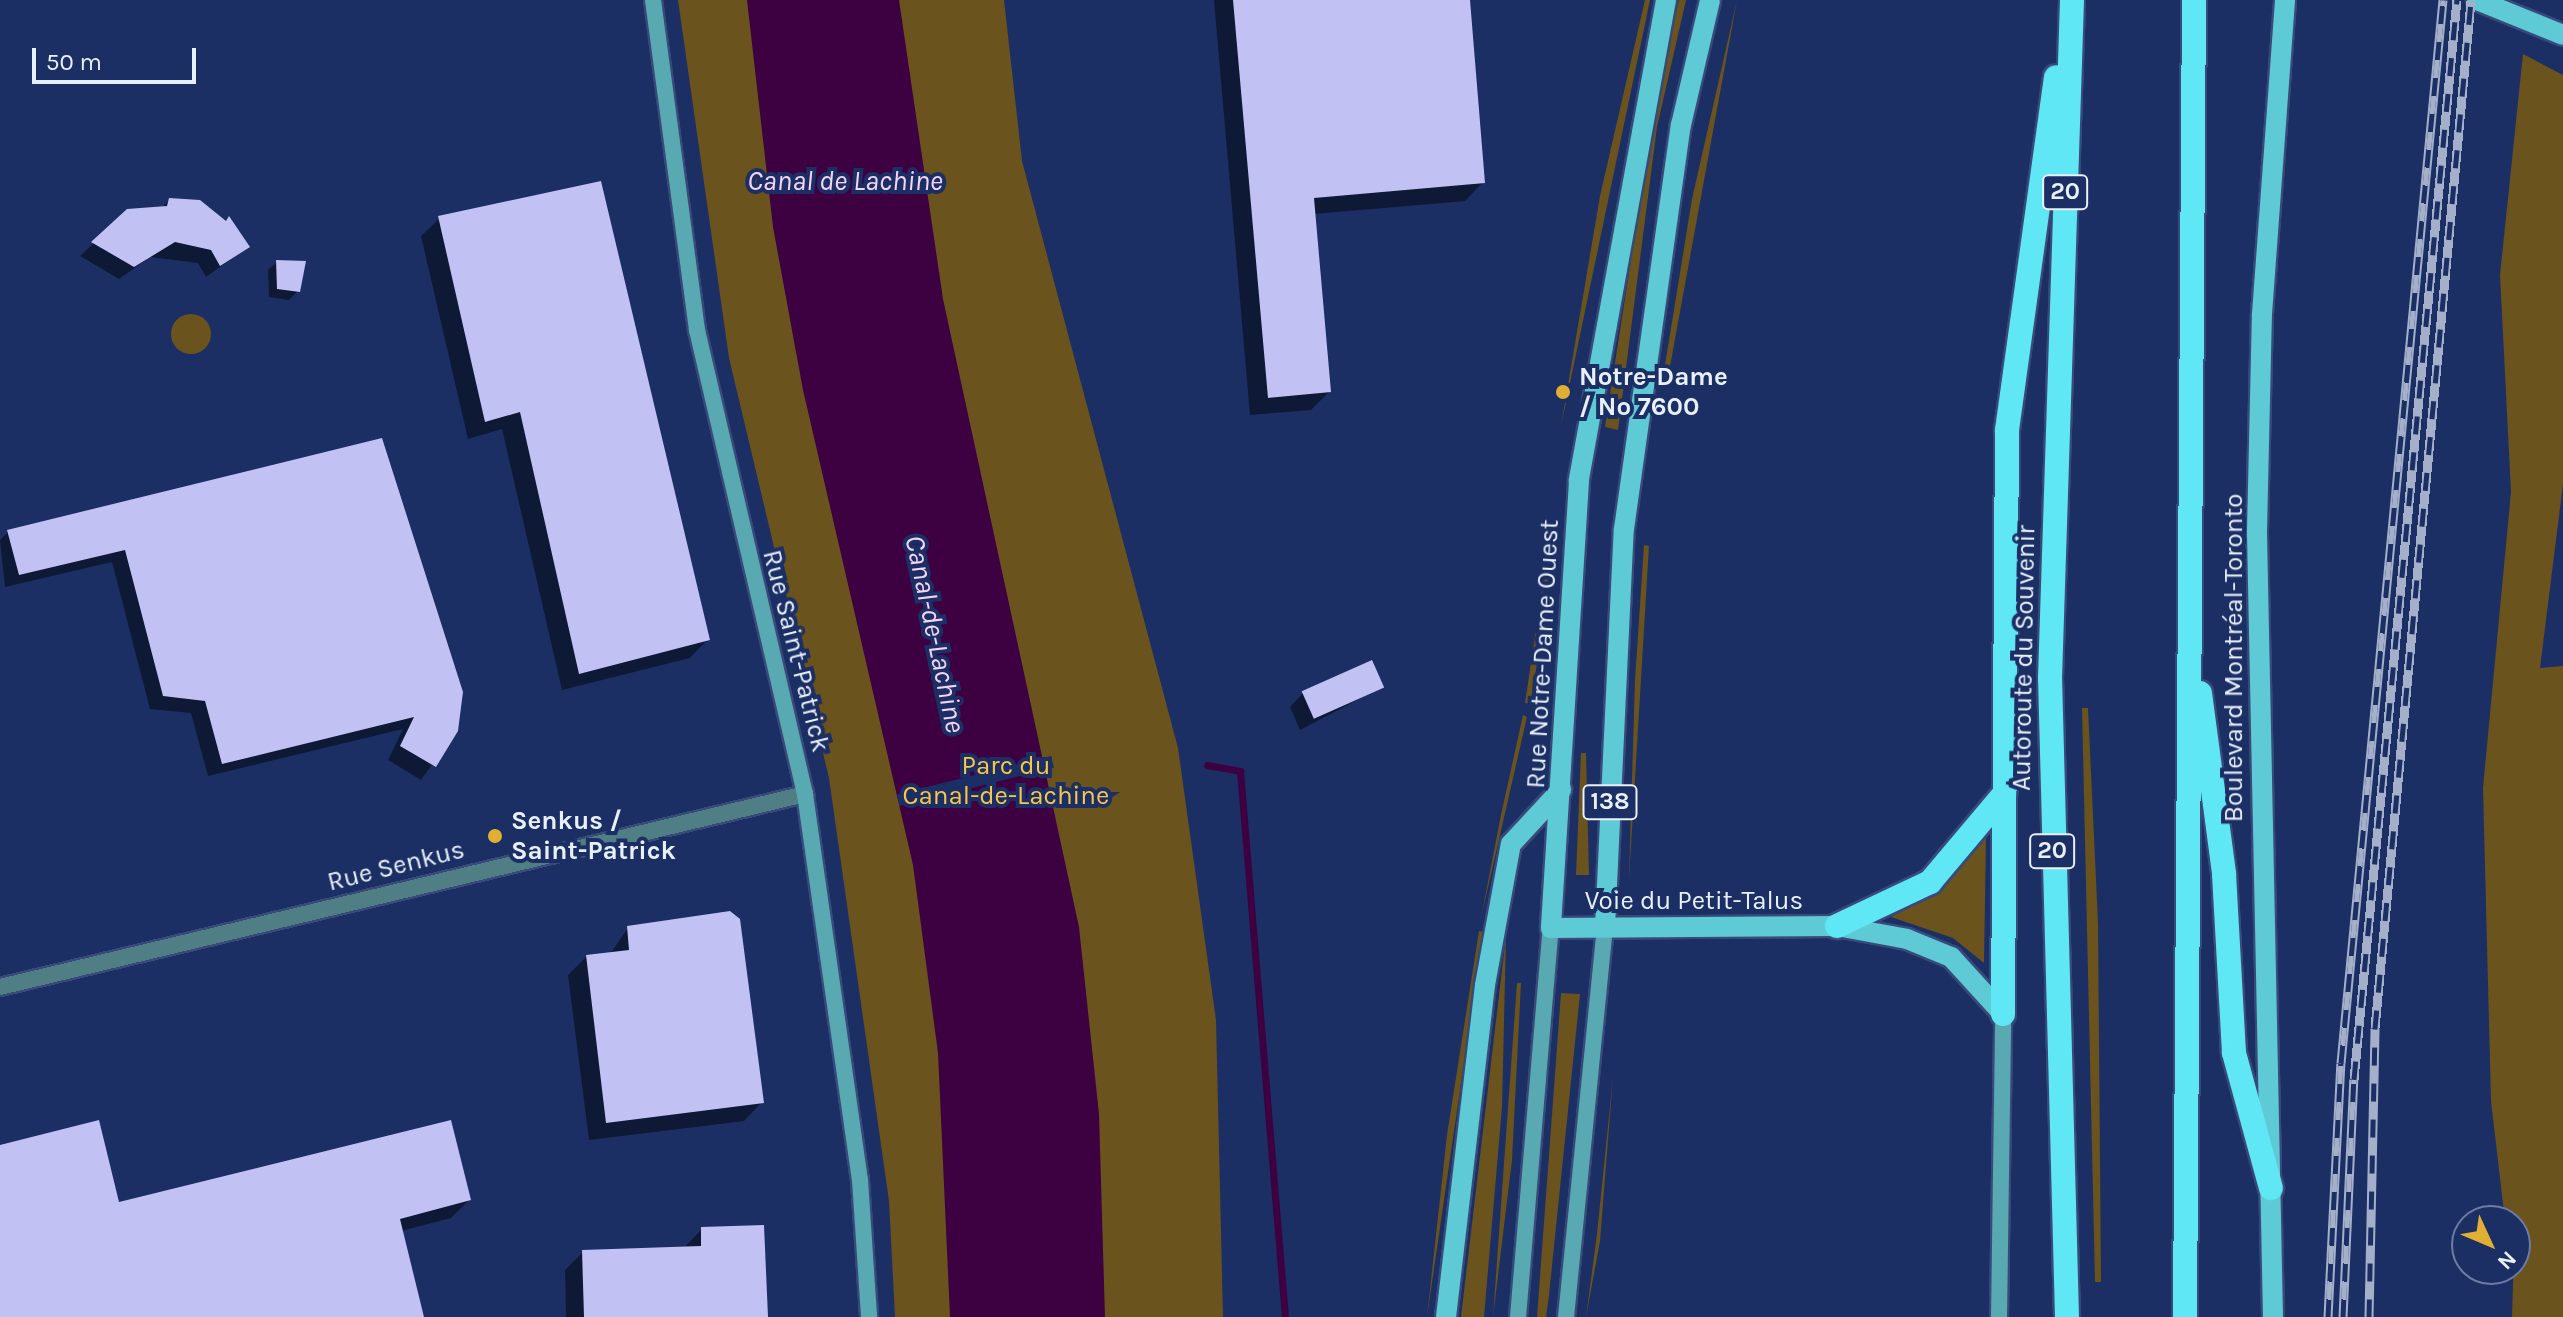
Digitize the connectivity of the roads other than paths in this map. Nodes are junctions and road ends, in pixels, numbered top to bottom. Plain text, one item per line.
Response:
1 (653, 0) edge
2 (1666, 0) edge
3 (1710, 0) edge
4 (2071, 0) edge
5 (2194, 0) edge
6 (2285, 0) edge
7 (2477, 0) edge
8 (2563, 35) edge
9 (2189, 610) junction
10 (1561, 790) junction
11 (805, 794) junction
12 (2004, 794) junction
13 (1837, 926) junction
14 (1605, 927) junction
15 (1551, 928) junction
16 (0, 987) edge
17 (2003, 1014) junction
18 (2271, 1188) junction
19 (869, 1317) edge
20 (1446, 1317) edge
21 (1518, 1317) edge
22 (1566, 1317) edge
23 (1999, 1317) edge
24 (2067, 1317) edge
25 (2185, 1317) edge
26 (2273, 1317) edge

1 - 11 main road, Rue Saint-Patrick
2 - 10 main road, Rue Notre-Dame Ouest
3 - 14 main road, 138
4 - 12 highway
4 - 24 highway, Autoroute du Souvenir / 20
5 - 9 highway
6 - 18 main road, Boulevard Montréal-Toronto
7 - 8 main road
9 - 18 highway
9 - 25 highway
10 - 15 main road, Rue Notre-Dame Ouest
10 - 20 main road
11 - 16 street, Rue Senkus
11 - 19 main road, Rue Saint-Patrick
12 - 13 highway
12 - 17 highway
13 - 14 main road, Voie du Petit-Talus
13 - 17 main road, Voie du Petit-Talus
14 - 15 main road, Voie du Petit-Talus
14 - 22 main road
15 - 21 main road, Rue Notre-Dame Ouest
17 - 23 main road
18 - 26 main road, Boulevard Montréal-Toronto

